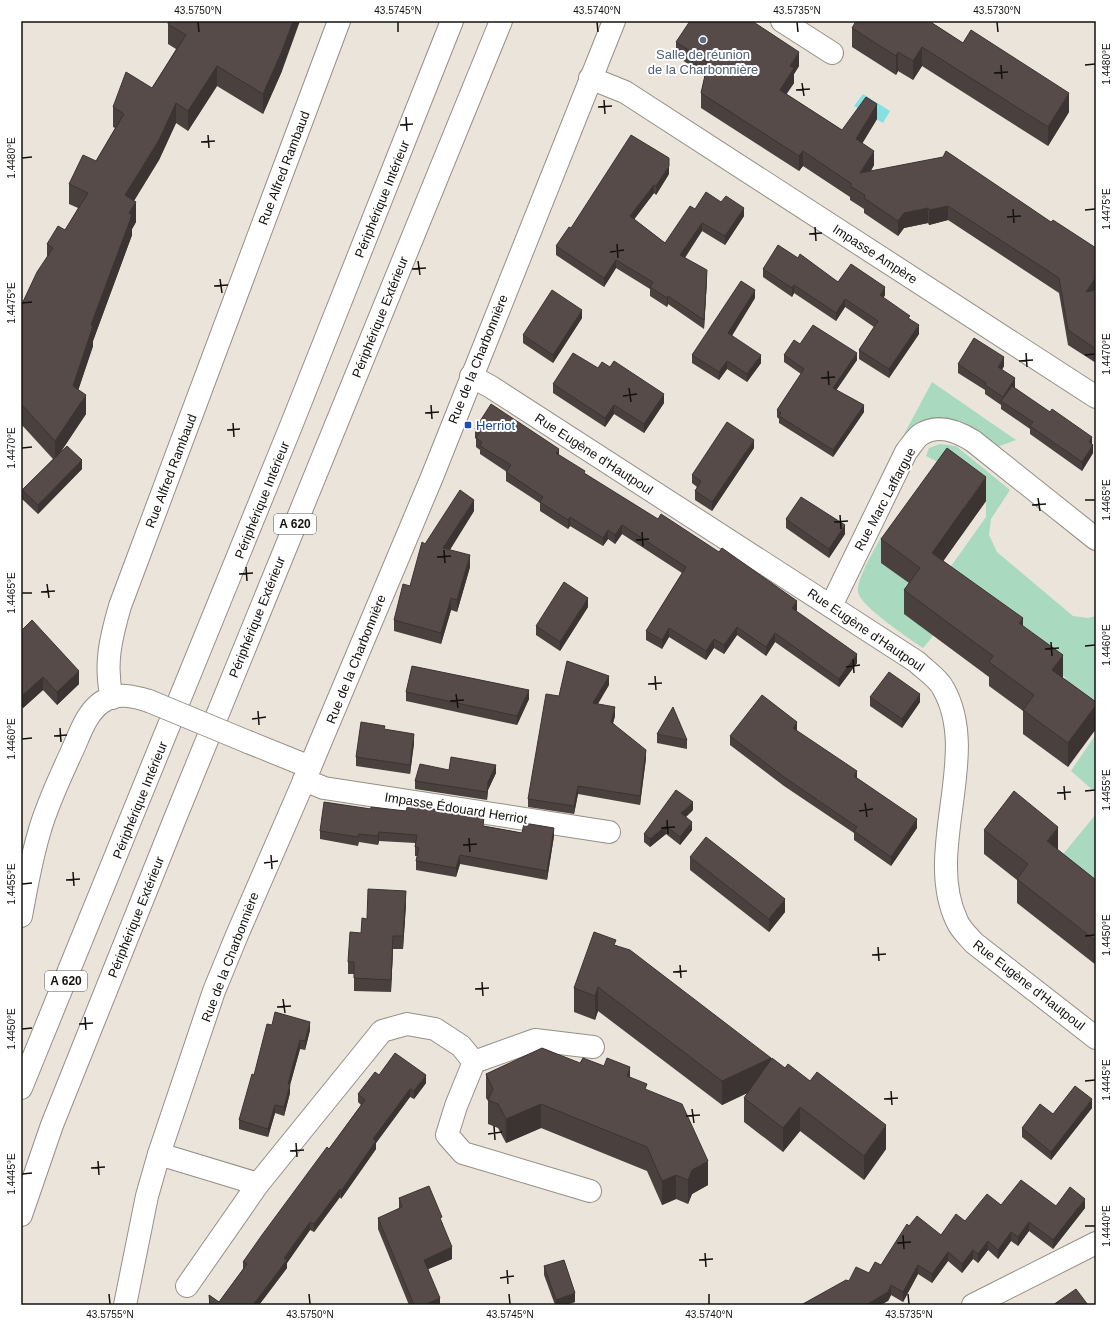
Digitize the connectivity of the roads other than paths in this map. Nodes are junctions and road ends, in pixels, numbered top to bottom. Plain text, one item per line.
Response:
1 (339, 21) edge
2 (452, 21) edge
3 (501, 21) edge
4 (614, 21) edge
5 (782, 21) edge
6 (832, 53) dead end
7 (590, 78) junction
8 (471, 376) junction
9 (1096, 397) edge
10 (1096, 539) edge
11 (830, 606) junction
12 (112, 698) junction
13 (307, 773) junction
14 (609, 832) dead end
15 (21, 916) edge
16 (1096, 1038) edge
17 (593, 1046) dead end
18 (474, 1062) junction
19 (21, 1088) edge
20 (159, 1154) junction
21 (258, 1184) junction
22 (590, 1190) dead end
23 (21, 1215) edge
24 (1096, 1243) edge
25 (187, 1286) dead end
26 (125, 1305) edge
27 (973, 1305) edge

1 - 12 main road, Rue Alfred Rambaud
2 - 19 main road, Périphérique Intérieur / A 620
3 - 23 main road, Périphérique Extérieur / A 620
4 - 7 main road, Rue de la Charbonnière
5 - 6 main road
7 - 8 main road, Rue de la Charbonnière
7 - 9 main road, Impasse Ampère
8 - 11 main road, Rue Eugène d'Hautpoul
8 - 13 main road, Rue de la Charbonnière
10 - 11 main road, Rue Marc Laffargue
11 - 16 main road, Rue Eugène d'Hautpoul
12 - 13 main road, Impasse Édouard Herriot, bridge
12 - 15 main road
13 - 14 main road, Impasse Édouard Herriot
13 - 20 main road, Rue de la Charbonnière
17 - 18 main road
18 - 21 main road
18 - 22 main road
20 - 21 main road
20 - 26 main road, Rue de la Charbonnière
21 - 25 main road
24 - 27 main road

